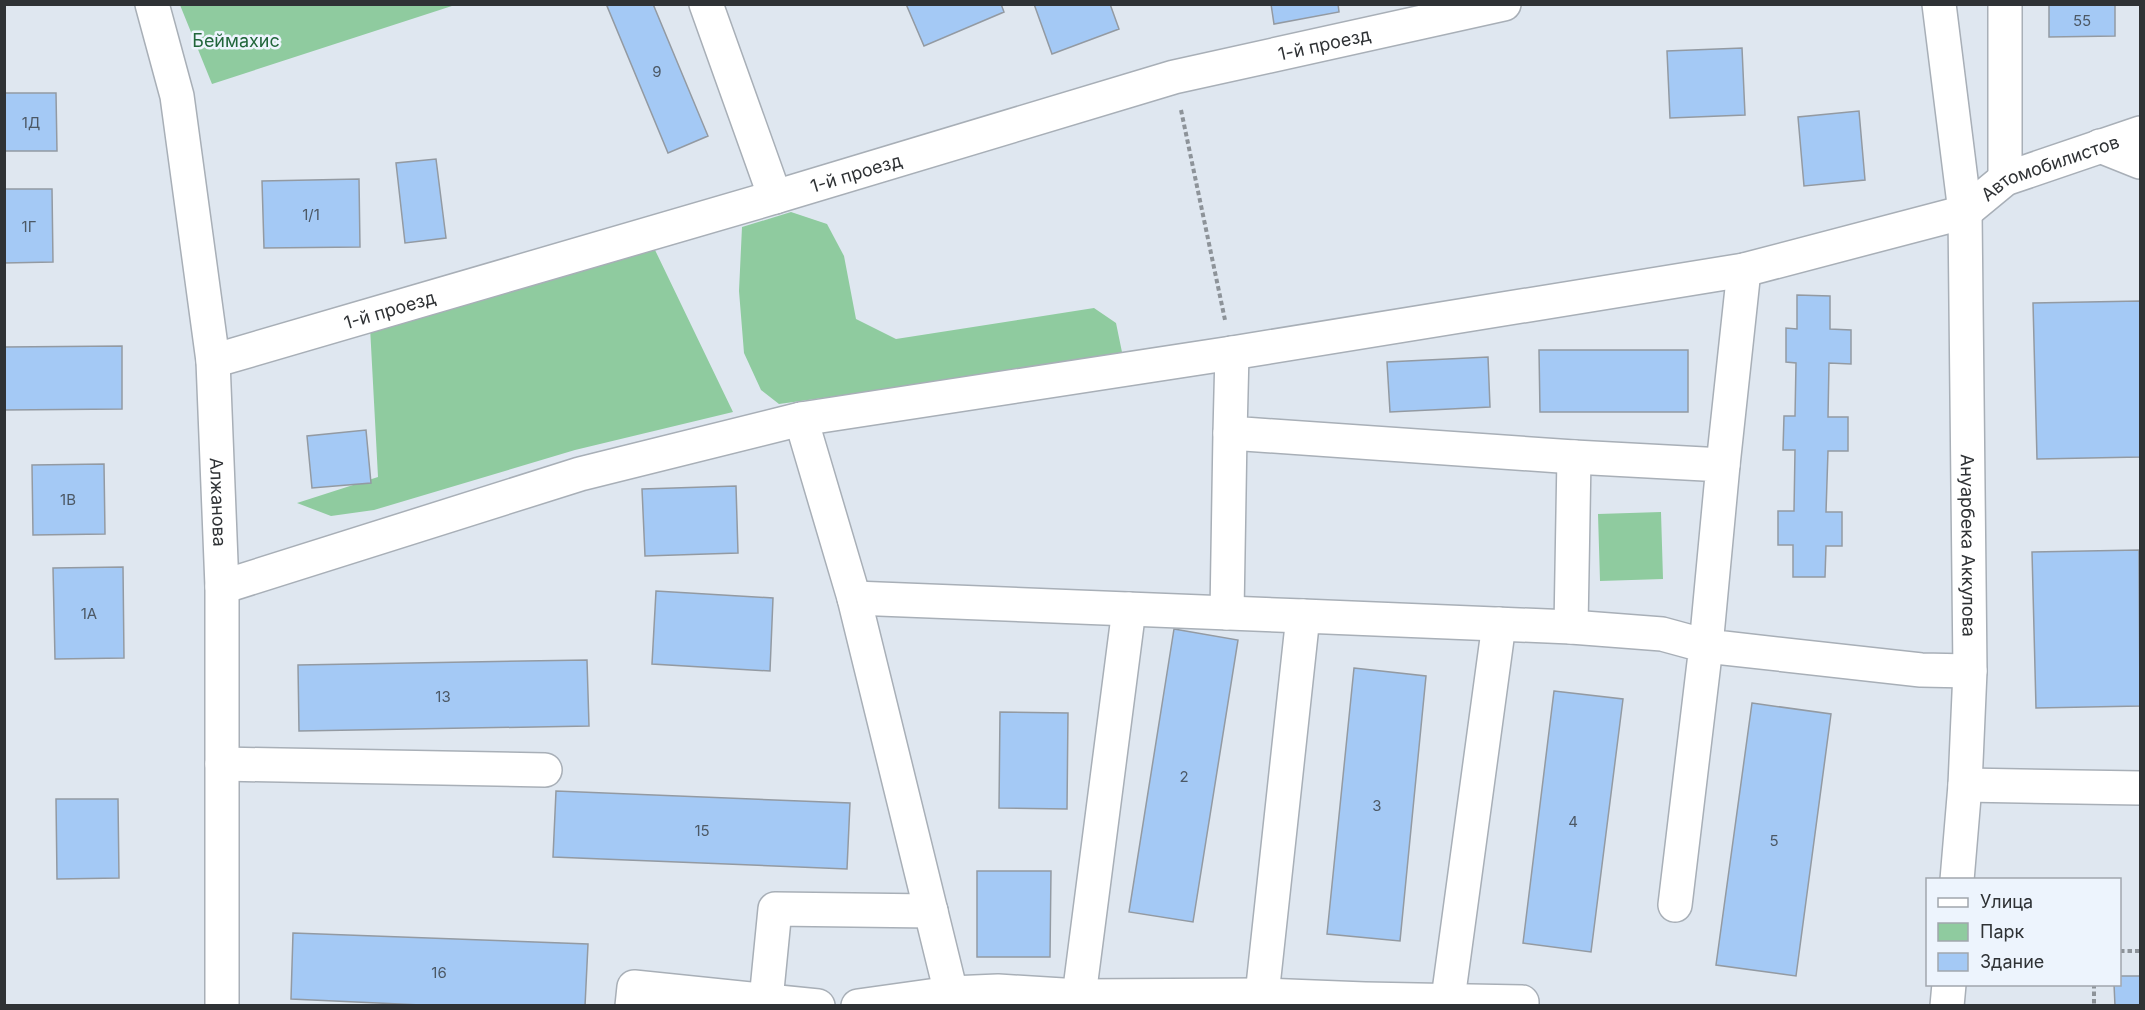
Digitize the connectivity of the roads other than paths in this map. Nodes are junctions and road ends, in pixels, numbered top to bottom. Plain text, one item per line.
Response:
1 (152, 4) edge
2 (706, 4) edge
3 (1504, 4) edge
4 (1940, 4) edge
5 (2005, 4) edge
6 (2140, 134) edge
7 (2100, 146) junction
8 (2140, 162) edge
9 (2004, 179) junction
10 (775, 197) junction
11 (1965, 212) junction
12 (1744, 270) junction
13 (1233, 353) junction
14 (213, 361) junction
15 (801, 420) junction
16 (1230, 433) junction
17 (1574, 457) junction
18 (1724, 465) junction
19 (222, 587) junction
20 (854, 598) junction
21 (1129, 609) junction
22 (1227, 613) junction
23 (1303, 616) junction
24 (1498, 624) junction
25 (1571, 627) junction
26 (1707, 646) junction
27 (1970, 671) junction
28 (222, 764) junction
29 (545, 770) dead end
30 (1965, 785) junction
31 (2140, 788) edge
32 (1956, 878) edge
33 (1675, 905) dead end
34 (931, 910) junction
35 (1949, 986) edge
36 (951, 993) junction
37 (1262, 995) junction
38 (1079, 996) junction
39 (997, 998) edge
40 (1448, 999) junction
41 (766, 1000) junction
42 (1365, 1002) edge
43 (1522, 1004) edge
44 (222, 1005) edge
45 (632, 1005) edge
46 (818, 1005) edge
47 (858, 1005) edge
48 (1947, 1005) edge

1 - 14 street, Алжанова
2 - 10 street
3 - 10 street, 1-й проезд
4 - 11 street, Ануарбека Аккулова
5 - 9 street
6 - 7 street, Автомобилистов
7 - 8 street
7 - 9 street, Автомобилистов
9 - 11 street, Автомобилистов
10 - 14 street, 1-й проезд
11 - 12 street
11 - 27 street, Ануарбека Аккулова
12 - 13 street
12 - 18 street
13 - 15 street
13 - 16 street
14 - 19 street, Алжанова
15 - 19 street
15 - 20 street
16 - 17 street
16 - 22 street
17 - 18 street
17 - 25 street
18 - 26 street
19 - 28 street, Алжанова
20 - 21 street
20 - 34 street
21 - 22 street
21 - 38 street
22 - 23 street
23 - 24 street
23 - 37 street
24 - 25 street
24 - 40 street
25 - 26 street
26 - 27 street
26 - 33 street
27 - 30 street, Ануарбека Аккулова
28 - 29 street
28 - 44 street, Алжанова
30 - 31 street
30 - 32 street, Ануарбека Аккулова
34 - 36 street
34 - 41 street
35 - 48 street
36 - 39 street
36 - 47 street
37 - 38 street
37 - 42 street
38 - 39 street
40 - 42 street
40 - 43 street
41 - 45 street
41 - 46 street

